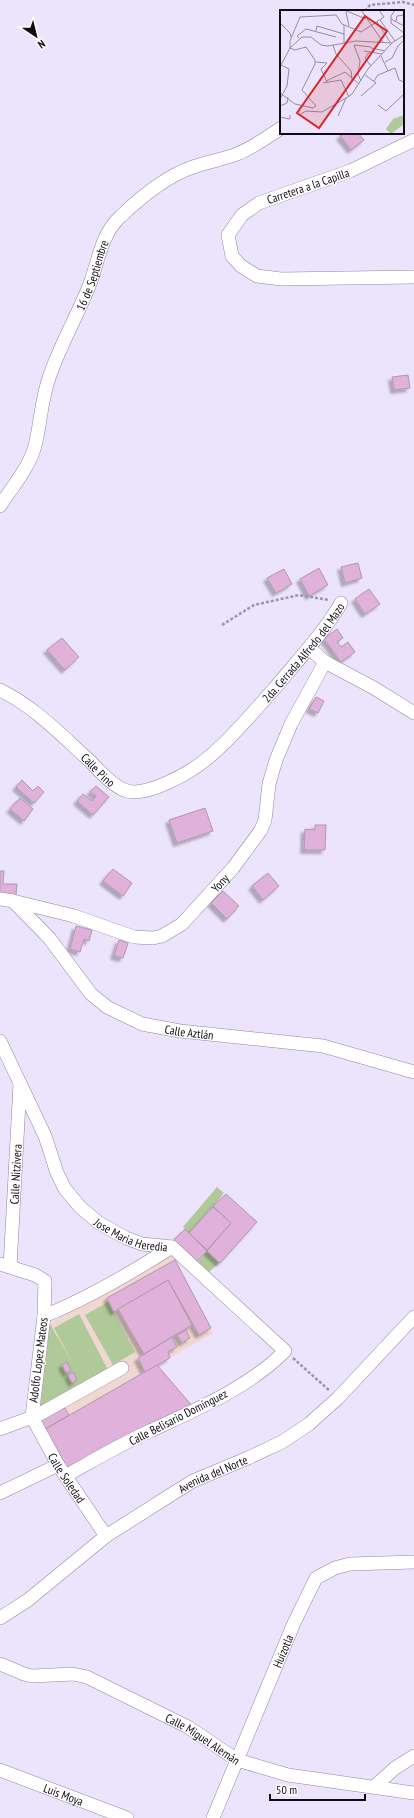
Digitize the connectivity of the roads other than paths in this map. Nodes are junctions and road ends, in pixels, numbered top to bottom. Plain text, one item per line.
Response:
1 (280, 129) edge
2 (414, 140) edge
3 (414, 277) edge
4 (0, 506) edge
5 (341, 603) road end
6 (309, 648) junction
7 (325, 662) junction
8 (0, 690) edge
9 (414, 713) edge
10 (209, 758) joint
11 (6, 900) edge
12 (0, 1041) edge
13 (414, 1072) edge
14 (20, 1082) junction
15 (172, 1247) junction
16 (5, 1266) edge
17 (44, 1316) junction
18 (414, 1317) edge
19 (285, 1351) joint
20 (122, 1368) dead end
21 (32, 1417) junction
22 (0, 1429) edge
23 (58, 1465) junction
24 (67, 1475) junction
25 (0, 1493) edge
26 (106, 1536) junction
27 (414, 1562) edge
28 (0, 1618) edge
29 (0, 1664) edge
30 (414, 1756) edge
31 (237, 1760) junction
32 (0, 1770) edge
33 (374, 1787) junction
34 (414, 1793) edge
35 (127, 1818) edge
36 (213, 1818) edge

1 - 4 street, 16 de Septiembre
2 - 3 street, Carretera a la Capilla
5 - 6 street, 2da. Cerrada Alfredo del Mazo
6 - 7 street
6 - 10 street, 2da. Cerrada Alfredo del Mazo
7 - 9 street
7 - 11 street, Yony
8 - 10 street, Calle Pino
11 - 13 street, Calle Aztlán
12 - 14 street, Jose Maria Heredia
14 - 15 street, Jose Maria Heredia
14 - 16 street, Calle Nitzivera
15 - 17 street
15 - 19 street, Jose Maria Heredia
16 - 17 street, Adolfo Lopez Mateos
17 - 21 street, Adolfo Lopez Mateos
18 - 26 street, Avenida del Norte
19 - 24 street, Calle Belisario Domínguez
20 - 21 street
21 - 22 street, Adolfo Lopez Mateos
21 - 23 street, Calle Soledad
23 - 24 street, Calle Soledad
23 - 25 street
24 - 26 street, Calle Soledad
26 - 28 street, Avenida del Norte
27 - 31 street, Huizotla
29 - 31 street, Calle Miguel Alemán
30 - 33 street
31 - 33 street, Calle Miguel Alemán
31 - 36 street, Huizotla
32 - 35 street, Luis Moya
33 - 34 street, Calle Miguel Alemán

